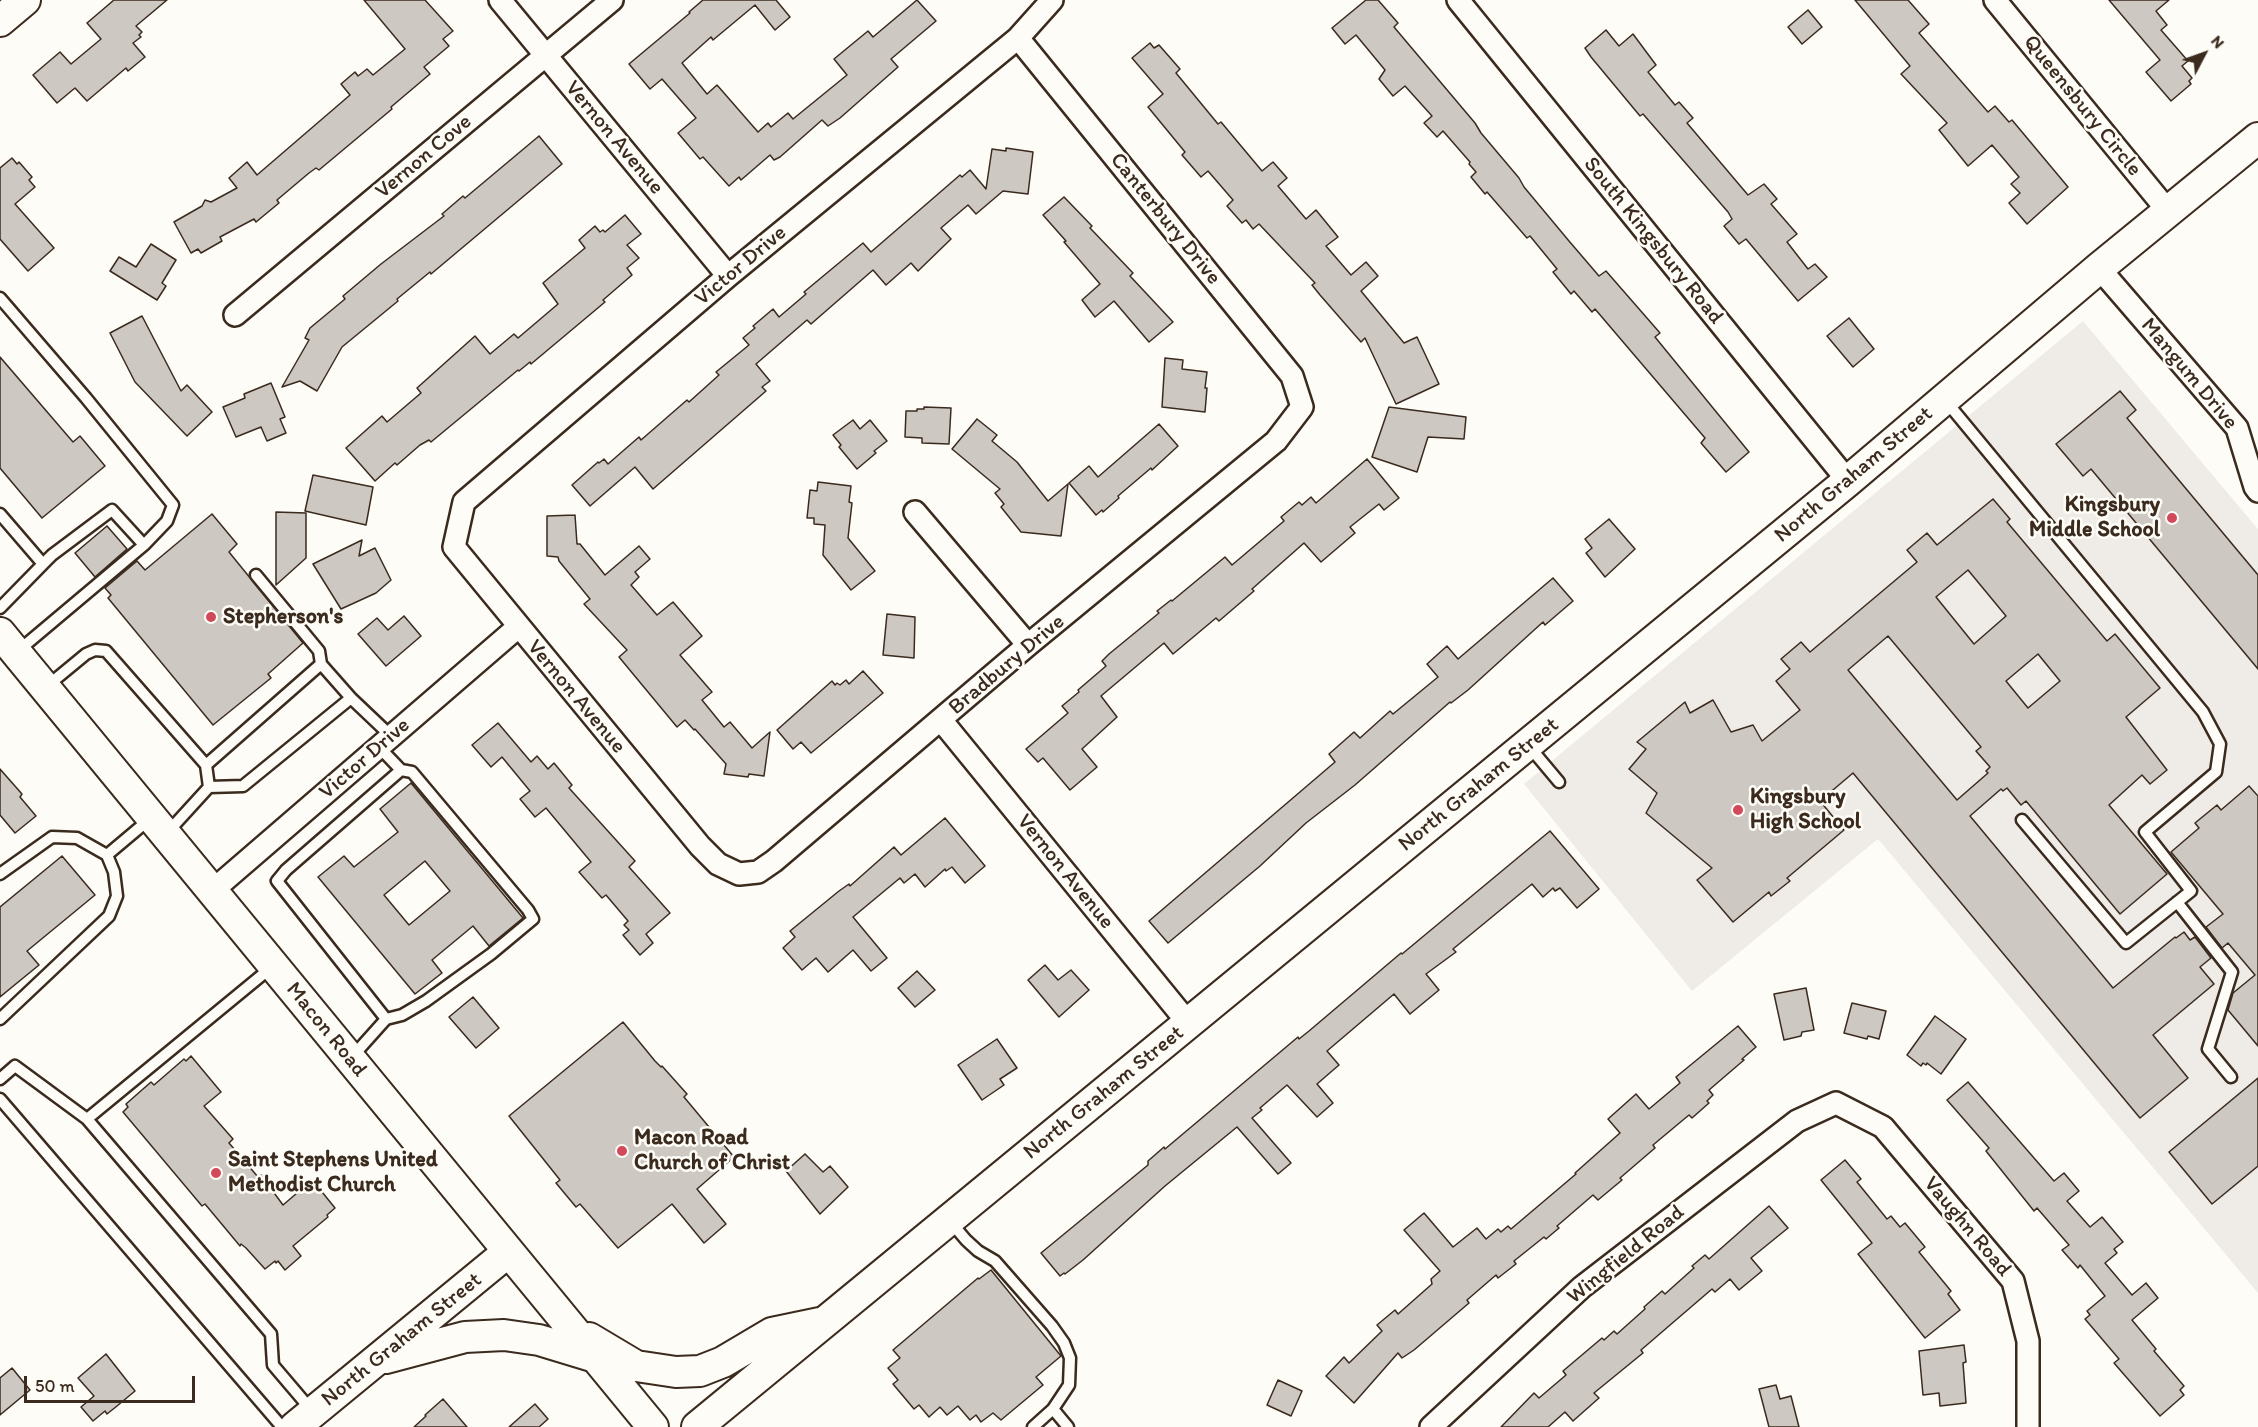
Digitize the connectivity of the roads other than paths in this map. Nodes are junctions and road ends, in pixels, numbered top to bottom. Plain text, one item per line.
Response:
1 (25, 0) edge
2 (500, 0) edge
3 (612, 0) edge
4 (1052, 0) edge
5 (1458, 0) edge
6 (1995, 0) edge
7 (0, 21) edge
8 (1017, 38) junction
9 (546, 55) junction
10 (2258, 138) edge
11 (2168, 211) junction
12 (2099, 268) junction
13 (728, 276) junction
14 (0, 298) edge
15 (235, 315) dead end
16 (1945, 399) junction
17 (1302, 407) joint
18 (1848, 481) junction
19 (2258, 491) edge
20 (915, 512) dead end
21 (2, 521) edge
22 (144, 545) junction
23 (454, 547) joint
24 (43, 564) junction
25 (256, 575) dead end
26 (0, 608) edge
27 (518, 627) junction
28 (8, 643) edge
29 (1028, 645) junction
30 (321, 664) junction
31 (45, 688) junction
32 (351, 699) junction
33 (941, 720) junction
34 (385, 742) junction
35 (1528, 745) junction
36 (206, 765) junction
37 (401, 770) junction
38 (1559, 782) dead end
39 (209, 787) junction
40 (2022, 820) dead end
41 (158, 826) junction
42 (700, 846) joint
43 (107, 855) junction
44 (0, 874) edge
45 (212, 891) junction
46 (2177, 902) junction
47 (273, 966) junction
48 (0, 1019) edge
49 (386, 1019) junction
50 (1189, 1024) junction
51 (350, 1059) junction
52 (2231, 1077) dead end
53 (0, 1079) edge
54 (0, 1099) edge
55 (1836, 1102) joint
56 (87, 1119) junction
57 (949, 1220) junction
58 (508, 1252) junction
59 (825, 1322) junction
60 (569, 1326) junction
61 (595, 1357) junction
62 (377, 1360) junction
63 (1053, 1409) junction
64 (304, 1419) edge
65 (282, 1427) edge
66 (653, 1427) edge
67 (697, 1427) edge
68 (1033, 1427) edge
69 (1068, 1427) edge
70 (1431, 1427) edge
71 (2028, 1427) edge

1 - 7 main road
2 - 9 street, Vernon Avenue
3 - 9 street, Vernon Cove
4 - 8 street, Victor Drive
5 - 18 street, South Kingsbury Road
6 - 11 street, Queensbury Circle
8 - 13 street, Victor Drive
8 - 17 street, Canterbury Drive
9 - 13 street, Vernon Avenue
9 - 15 street, Vernon Cove
10 - 11 main road, North Graham Street
11 - 12 main road, North Graham Street
12 - 16 main road, North Graham Street
12 - 19 street, Mangum Drive
13 - 23 street, Victor Drive
14 - 22 lane
16 - 18 main road, North Graham Street
16 - 46 lane
17 - 29 street, Bradbury Drive
18 - 35 main road, North Graham Street
20 - 29 street
21 - 24 lane
22 - 24 lane
22 - 28 lane
23 - 27 street, Vernon Avenue
24 - 26 lane
25 - 30 lane
27 - 34 street, Victor Drive
27 - 42 street, Vernon Avenue
28 - 31 main road, Macon Road
29 - 33 street, Bradbury Drive
30 - 32 lane
30 - 36 lane
31 - 36 lane
31 - 41 main road, Macon Road
32 - 34 lane
32 - 39 lane
33 - 42 street, Bradbury Drive
33 - 50 street, Vernon Avenue
34 - 37 lane
34 - 45 street, Victor Drive
35 - 38 lane
35 - 50 main road, North Graham Street
36 - 39 lane
37 - 49 lane
37 - 49 lane
39 - 41 lane
40 - 46 lane
41 - 43 lane
41 - 45 main road, Macon Road
43 - 44 lane
43 - 48 lane
45 - 47 main road, Macon Road
46 - 52 lane
47 - 51 main road, Macon Road
47 - 56 lane
49 - 51 lane
50 - 57 main road, North Graham Street
51 - 58 main road, Macon Road
53 - 56 lane
54 - 65 lane
55 - 70 street, Wingfield Road
55 - 71 street, Vaughn Road
56 - 64 lane
57 - 59 main road, North Graham Street
57 - 63 lane
58 - 60 main road, Macon Road
58 - 62 main road, North Graham Street
59 - 60 main road
59 - 67 main road, North Graham Street
60 - 61 main road, Macon Road
61 - 62 main road
61 - 66 main road, Macon Road
62 - 64 main road, North Graham Street
63 - 68 lane
63 - 69 lane

